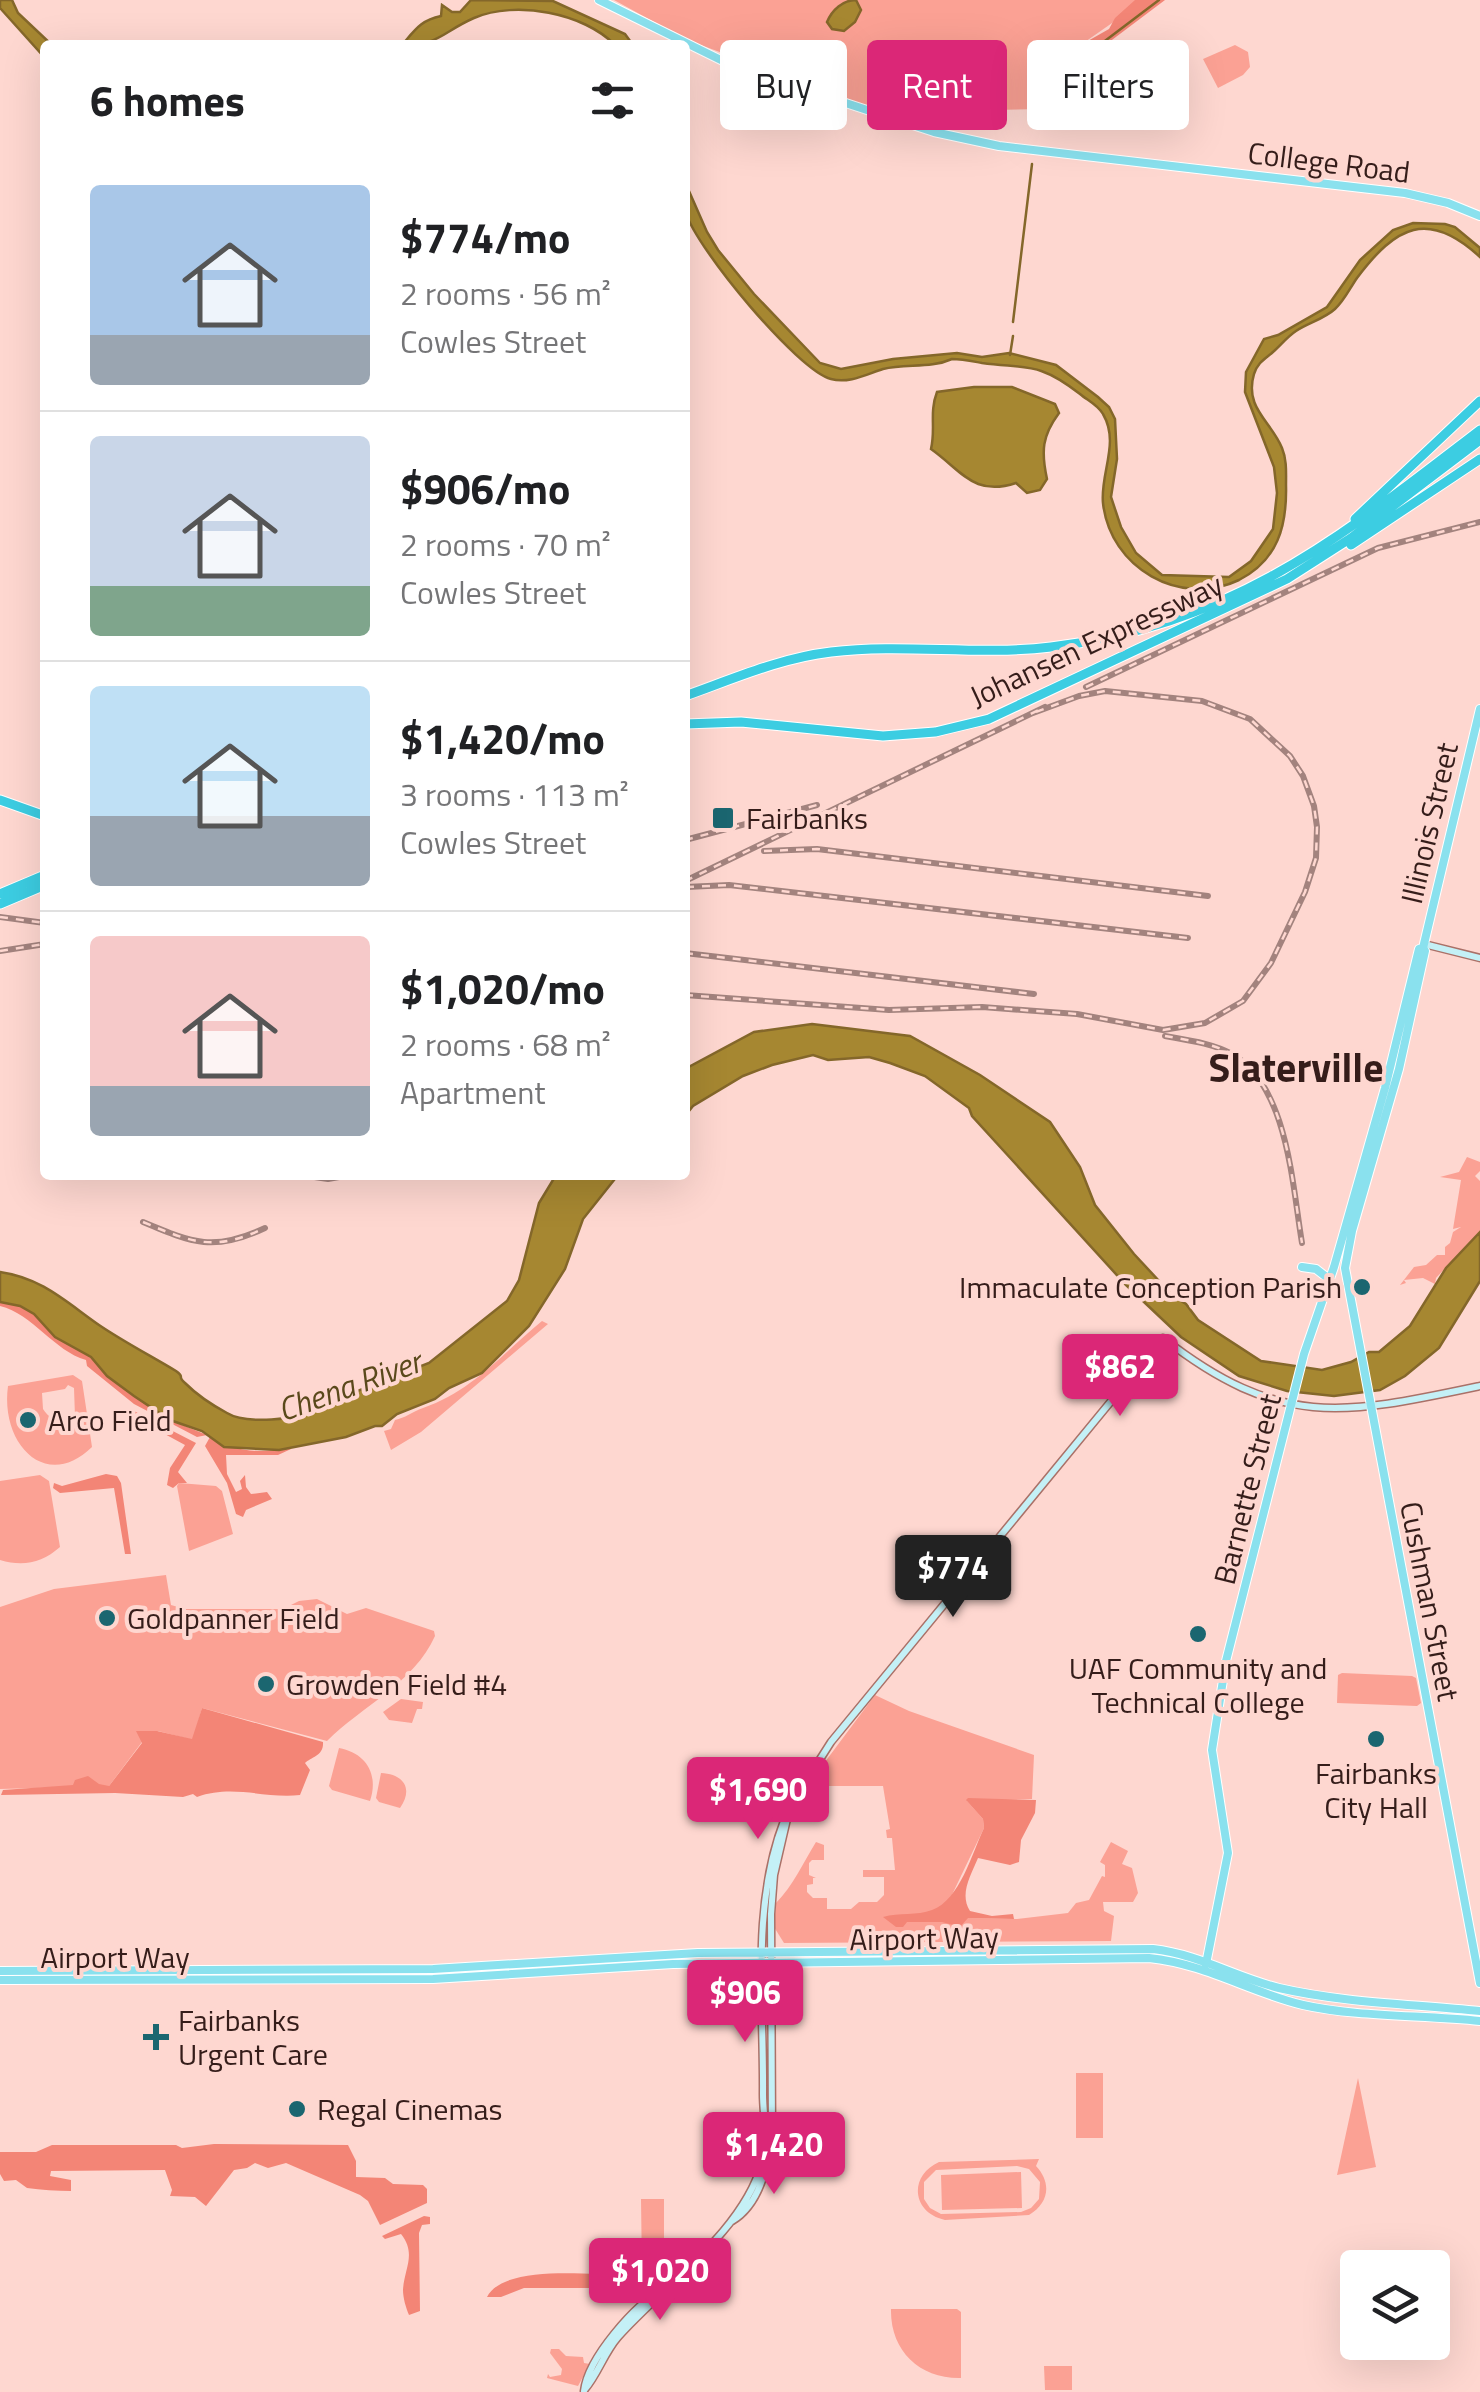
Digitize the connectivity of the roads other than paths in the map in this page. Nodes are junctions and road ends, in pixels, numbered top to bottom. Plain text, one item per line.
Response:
1 (599, 0) edge
2 (679, 40) edge
3 (690, 46) edge
4 (1480, 216) edge
5 (1479, 401) edge
6 (1480, 430) edge
7 (1473, 442) edge
8 (1478, 460) edge
9 (1322, 549) junction
10 (1287, 579) junction
11 (690, 694) edge
12 (1480, 709) edge
13 (690, 724) edge
14 (0, 800) edge
15 (40, 814) edge
16 (40, 878) edge
17 (40, 887) edge
18 (2, 900) edge
19 (1423, 946) junction
20 (1480, 958) edge
21 (1340, 1260) junction
22 (1302, 1268) dead end
23 (1329, 1280) junction
24 (1480, 1386) edge
25 (1292, 1400) junction
26 (1371, 1403) junction
27 (767, 1957) junction
28 (1206, 1964) junction
29 (0, 1971) edge
30 (0, 1980) edge
31 (1480, 1983) edge
32 (1480, 2011) edge
33 (1480, 2021) edge
34 (730, 2222) junction
35 (584, 2390) edge

1 - 2 main road, College Road
3 - 4 main road, College Road
5 - 9 highway
6 - 7 highway, Johansen Expressway
7 - 9 highway, Johansen Expressway
7 - 10 highway, Johansen Expressway
8 - 10 highway
9 - 11 highway, Johansen Expressway
10 - 13 highway, Johansen Expressway
12 - 19 main road, Illinois Street
14 - 15 highway
16 - 18 highway
17 - 18 highway
19 - 20 main road
19 - 21 main road, Illinois Street
21 - 23 main road, Barnette Street
21 - 26 main road, Cushman Street
22 - 23 main road
23 - 25 main road, Barnette Street
24 - 26 main road
25 - 26 main road
25 - 27 main road
25 - 28 main road, Barnette Street
26 - 31 main road, Cushman Street
27 - 28 main road, Airport Way
27 - 29 main road, Airport Way
27 - 30 main road, Airport Way
27 - 34 main road
27 - 34 main road
28 - 32 main road, Airport Way
28 - 33 main road, Airport Way
34 - 35 main road

